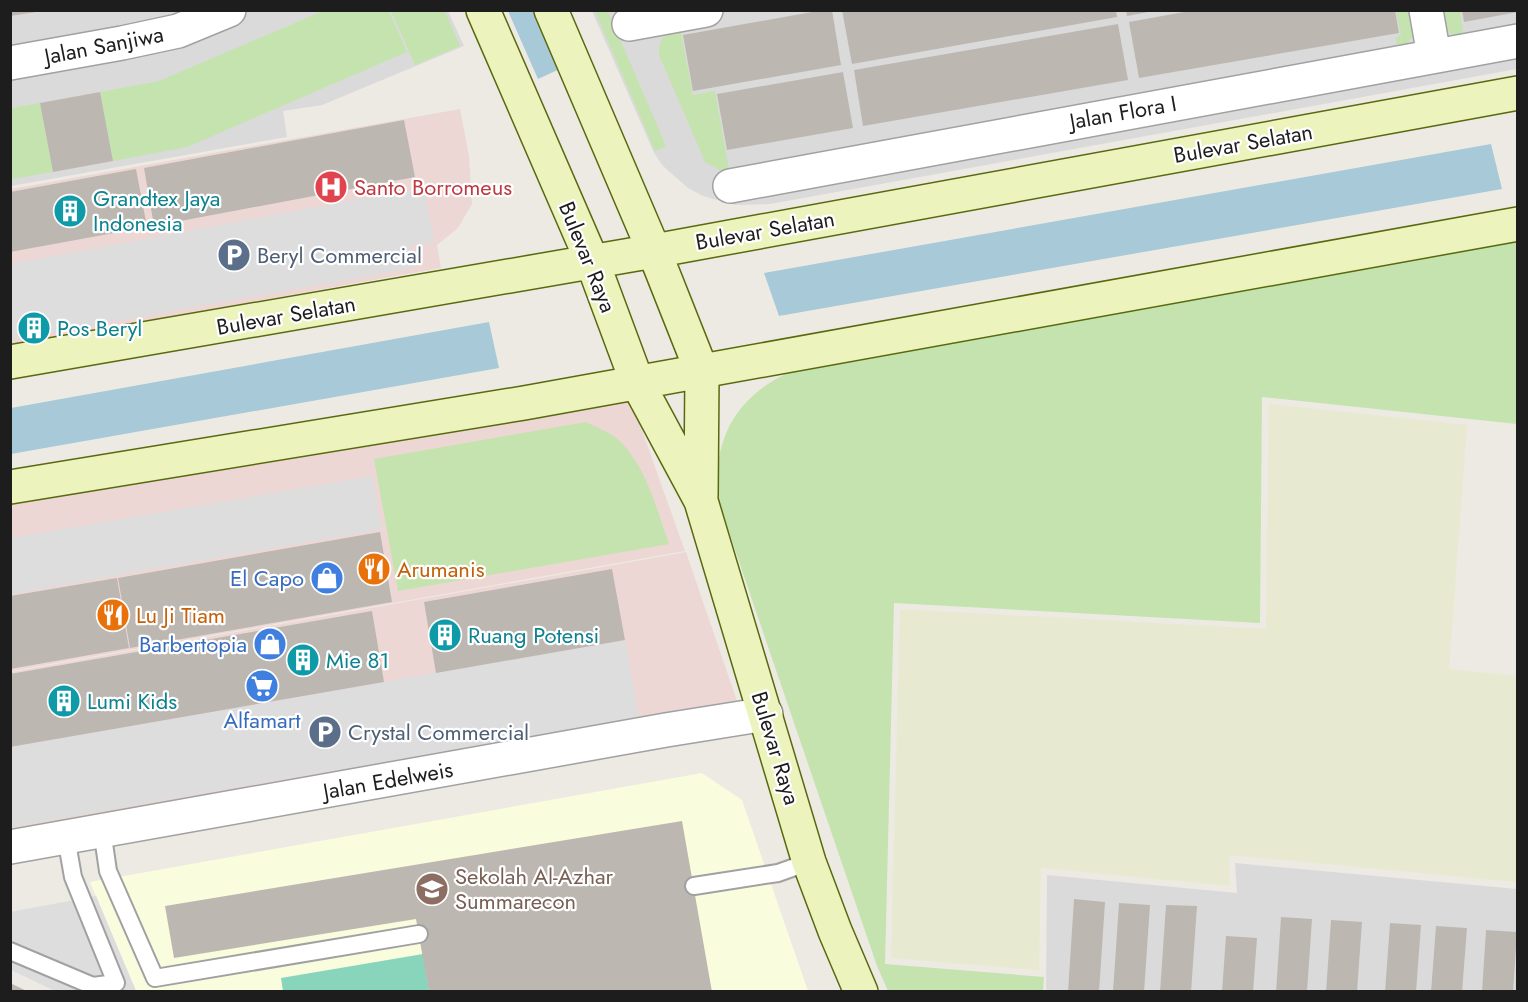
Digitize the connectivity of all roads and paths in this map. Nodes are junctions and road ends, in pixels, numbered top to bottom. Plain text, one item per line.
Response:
1 (229, 10) edge
2 (483, 10) edge
3 (551, 10) edge
4 (706, 10) edge
5 (1426, 10) edge
6 (629, 24) dead end
7 (1518, 41) edge
8 (1434, 56) junction
9 (10, 63) edge
10 (1518, 93) edge
11 (730, 186) dead end
12 (1518, 224) edge
13 (654, 250) junction
14 (591, 261) junction
15 (10, 362) edge
16 (702, 372) junction
17 (637, 382) junction
18 (10, 487) edge
19 (701, 501) junction
20 (766, 714) junction
21 (102, 830) junction
22 (66, 837) junction
23 (10, 847) edge
24 (809, 862) junction
25 (694, 886) dead end
26 (419, 934) dead end
27 (10, 951) edge
28 (861, 992) edge

1 - 9 street, Jalan Sanjiwa
2 - 14 main road, Bulevar Raya
3 - 13 main road, Bulevar Raya
4 - 6 street
5 - 8 street
7 - 8 street, Jalan Flora I
8 - 11 street, Jalan Flora I
10 - 13 main road, Bulevar Selatan
12 - 16 main road
13 - 14 main road, Bulevar Selatan
13 - 16 main road, Bulevar Raya
14 - 15 main road, Bulevar Selatan
14 - 17 main road, Bulevar Raya
16 - 17 main road
16 - 19 main road, Bulevar Raya
17 - 18 main road
17 - 19 main road, Bulevar Raya
19 - 20 main road, Bulevar Raya
20 - 21 street, Jalan Edelweis
20 - 24 main road, Bulevar Raya
21 - 22 street, Jalan Edelweis
21 - 26 lane
22 - 23 street, Jalan Edelweis
22 - 27 lane
24 - 25 lane
24 - 28 main road, Bulevar Raya

